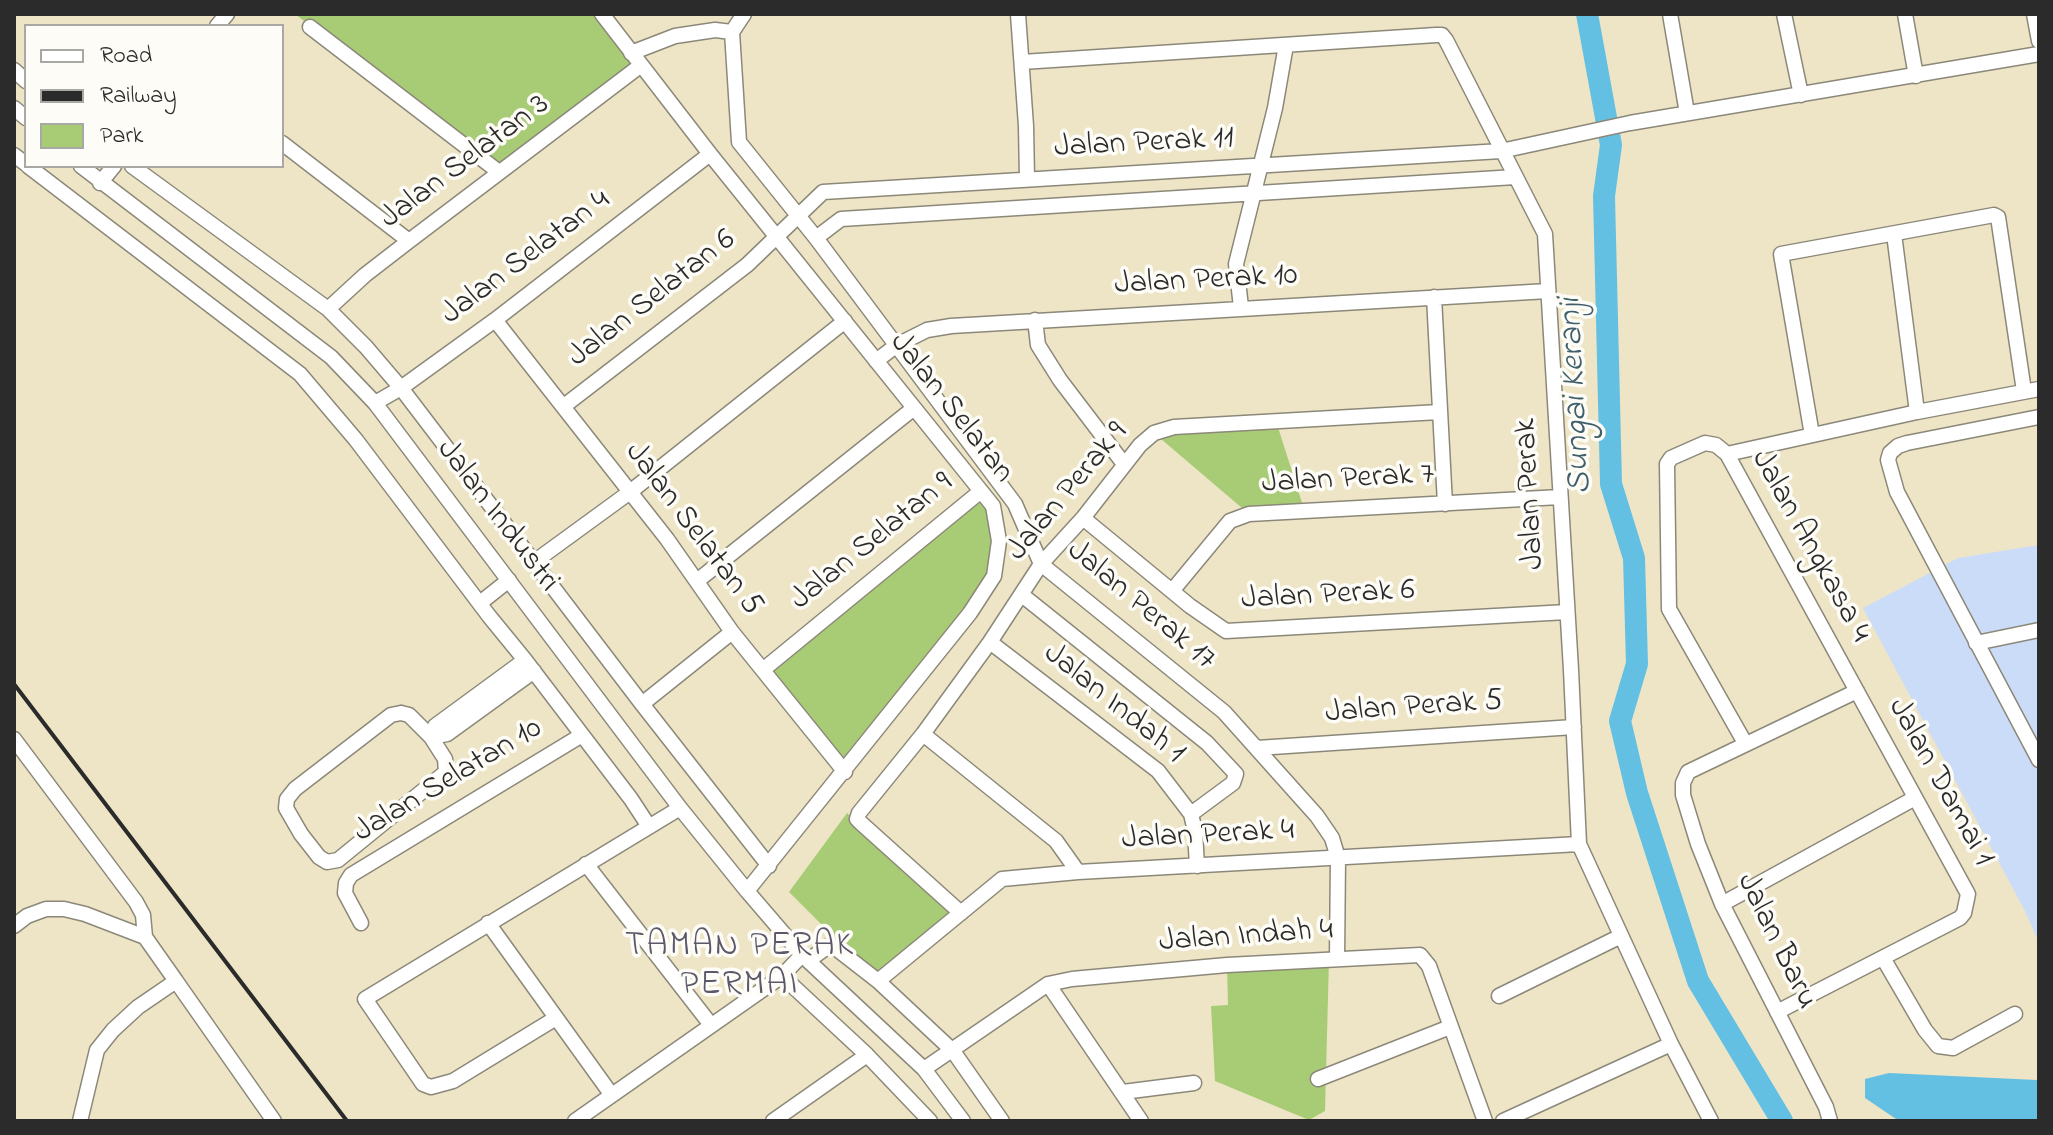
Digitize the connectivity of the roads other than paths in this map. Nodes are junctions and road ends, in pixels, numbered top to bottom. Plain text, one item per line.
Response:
1 (602, 14) edge
2 (744, 14) edge
3 (1018, 14) edge
4 (1670, 14) edge
5 (1784, 14) edge
6 (1905, 14) edge
7 (2034, 14) edge
8 (310, 27) dead end
9 (732, 32) junction
10 (2039, 41) edge
11 (1286, 45) junction
12 (631, 53) junction
13 (2039, 54) edge
14 (1022, 62) junction
15 (640, 66) junction
16 (1916, 76) junction
17 (1801, 95) junction
18 (1687, 113) junction
19 (284, 145) edge
20 (1501, 151) junction
21 (710, 154) junction
22 (1261, 167) junction
23 (31, 168) edge
24 (83, 168) edge
25 (112, 168) edge
26 (135, 168) edge
27 (499, 172) junction
28 (1515, 177) junction
29 (1027, 179) junction
30 (100, 183) junction
31 (1253, 192) junction
32 (797, 215) junction
33 (1894, 234) junction
34 (776, 236) junction
35 (816, 238) junction
36 (409, 241) junction
37 (1548, 291) junction
38 (1434, 297) junction
39 (1241, 307) junction
40 (328, 309) junction
41 (495, 320) junction
42 (1035, 320) junction
43 (845, 321) junction
44 (897, 345) junction
45 (876, 361) junction
46 (401, 388) junction
47 (2032, 390) edge
48 (375, 403) junction
49 (564, 406) junction
50 (914, 408) junction
51 (1439, 412) junction
52 (1917, 412) junction
53 (2039, 417) edge
54 (1812, 435) junction
55 (1727, 454) junction
56 (1124, 464) junction
57 (981, 491) junction
58 (630, 492) junction
59 (1560, 497) junction
60 (1445, 504) junction
61 (1083, 518) junction
62 (534, 562) junction
63 (1041, 564) junction
64 (509, 580) junction
65 (697, 581) junction
66 (1172, 591) junction
67 (1022, 595) junction
68 (480, 603) junction
69 (1567, 612) junction
70 (2039, 630) edge
71 (732, 632) junction
72 (990, 642) junction
73 (1976, 643) junction
74 (530, 665) junction
75 (764, 669) junction
76 (1857, 691) junction
77 (642, 704) junction
78 (1574, 727) junction
79 (923, 734) junction
80 (582, 735) junction
81 (431, 737) junction
82 (14, 739) edge
83 (1745, 743) junction
84 (1257, 748) junction
85 (2039, 760) edge
86 (845, 772) junction
87 (1915, 798) junction
88 (680, 808) junction
89 (1191, 814) junction
90 (648, 825) junction
91 (1579, 844) junction
92 (1338, 858) junction
93 (586, 864) junction
94 (769, 866) junction
95 (1197, 866) junction
96 (1078, 872) junction
97 (747, 891) junction
98 (1722, 904) junction
99 (961, 913) junction
100 (361, 923) dead end
101 (488, 923) junction
102 (14, 926) edge
103 (1621, 936) junction
104 (145, 937) junction
105 (806, 958) junction
106 (1883, 958) junction
107 (1337, 959) junction
108 (782, 976) junction
109 (176, 981) junction
110 (878, 981) junction
111 (1048, 984) junction
112 (1499, 996) dead end
113 (1777, 1012) junction
114 (2015, 1014) dead end
115 (556, 1018) junction
116 (711, 1025) junction
117 (1450, 1027) junction
118 (1671, 1044) junction
119 (953, 1051) junction
120 (867, 1055) junction
121 (924, 1069) junction
122 (1318, 1079) dead end
123 (1194, 1083) dead end
124 (1123, 1092) junction
125 (611, 1094) junction
126 (80, 1121) edge
127 (274, 1121) edge
128 (575, 1121) edge
129 (773, 1121) edge
130 (930, 1121) edge
131 (963, 1121) edge
132 (1002, 1121) edge
133 (1141, 1121) edge
134 (1485, 1121) edge
135 (1503, 1121) edge
136 (1711, 1121) edge
137 (1830, 1121) edge

1 - 12 street, Jalan Selatan
2 - 9 street
3 - 14 street
4 - 18 street
5 - 17 street
6 - 16 street
7 - 10 street
8 - 27 street
9 - 12 street
9 - 32 street, Jalan Perak 17
11 - 14 street
11 - 20 street, Jalan Perak
11 - 22 street
12 - 15 street, Jalan Selatan
13 - 16 street, Jalan Perak 11
14 - 29 street
15 - 21 street, Jalan Selatan
15 - 27 street, Jalan Selatan 3
16 - 17 street, Jalan Perak 11
17 - 18 street, Jalan Perak 11
18 - 20 street, Jalan Perak 11
19 - 36 street
20 - 22 street, Jalan Perak 11
20 - 28 street, Jalan Perak
21 - 34 street, Jalan Selatan
21 - 41 street, Jalan Selatan 4
22 - 29 street, Jalan Perak 11
22 - 31 street
23 - 68 street, Jalan Industri
24 - 30 street, Jalan Industri
25 - 30 street
26 - 40 street
27 - 36 street, Jalan Selatan 3
28 - 31 street, Jalan Perak 11
28 - 37 street, Jalan Perak
29 - 32 street, Jalan Perak 11
30 - 48 street, Jalan Industri
31 - 35 street, Jalan Perak 11
31 - 39 street
32 - 34 street, Jalan Perak 11
32 - 35 street, Jalan Perak 17
33 - 47 street
33 - 52 street
33 - 54 street
34 - 43 street, Jalan Selatan
34 - 49 street, Jalan Selatan 6
35 - 44 street, Jalan Perak 17
36 - 40 street, Jalan Selatan 3
37 - 38 street, Jalan Perak 10
37 - 59 street, Jalan Perak
38 - 39 street, Jalan Perak 10
38 - 51 street
39 - 42 street, Jalan Perak 10
40 - 46 street
41 - 46 street, Jalan Selatan 4
41 - 49 street, Jalan Selatan 5
42 - 44 street, Jalan Perak 10
42 - 56 street
43 - 45 street, Jalan Selatan
43 - 58 street
44 - 45 street, Jalan Perak 10
44 - 63 street, Jalan Perak 17
45 - 50 street, Jalan Selatan
46 - 48 street, Jalan Selatan 4
46 - 62 street
47 - 52 street
48 - 64 street, Jalan Industri
49 - 58 street, Jalan Selatan 5
50 - 57 street, Jalan Selatan
50 - 65 street
51 - 56 street, Jalan Perak 9
51 - 60 street
52 - 54 street
53 - 73 street
54 - 55 street
55 - 76 street, Jalan Angkasa 4
55 - 83 street, Jalan Angkasa 4
56 - 61 street, Jalan Perak 9
57 - 75 street, Jalan Selatan 9
57 - 86 street, Jalan Selatan
58 - 62 street
58 - 65 street, Jalan Selatan 5
59 - 60 street, Jalan Perak 7
59 - 69 street, Jalan Perak
60 - 66 street, Jalan Perak 7
61 - 63 street, Jalan Perak 9
61 - 66 street, Jalan Perak 6
62 - 77 street
63 - 67 street, Jalan Perak 9
63 - 84 street, Jalan Perak 17
64 - 68 street
64 - 88 street, Jalan Industri
65 - 71 street, Jalan Selatan 5
66 - 69 street, Jalan Perak 6
67 - 72 street, Jalan Perak 9
67 - 89 street
68 - 74 street, Jalan Industri
69 - 78 street, Jalan Perak
70 - 73 street
71 - 75 street, Jalan Selatan 5
71 - 77 street
72 - 79 street, Jalan Perak 9
72 - 89 street, Jalan Indah 1
73 - 85 street
74 - 80 street, Jalan Industri
74 - 81 street
75 - 86 street, Jalan Selatan 5
76 - 83 street
76 - 87 street, Jalan Damai 1
77 - 94 street
78 - 84 street, Jalan Perak 5
78 - 91 street, Jalan Perak
79 - 96 street
79 - 99 street, Jalan Perak 9
80 - 90 street, Jalan Industri
80 - 100 street, Jalan Selatan 10
81 - 81 street
82 - 104 street
83 - 98 street, Jalan Baru
84 - 92 street, Jalan Perak 17
86 - 94 street, Jalan Selatan
87 - 98 street
87 - 106 street, Jalan Damai 1
88 - 90 street
88 - 97 street, Jalan Industri
89 - 95 street, Jalan Indah 1
90 - 93 street
91 - 92 street, Jalan Perak 4
91 - 103 street
92 - 95 street, Jalan Perak 4
92 - 107 street
93 - 101 street
93 - 116 street
94 - 97 street, Jalan Selatan
95 - 96 street, Jalan Perak 4
96 - 99 street, Jalan Perak 4
97 - 105 street, Jalan Industri
98 - 113 street, Jalan Baru
99 - 110 street, Jalan Perak 4
101 - 115 street
101 - 115 street
102 - 104 street
103 - 112 street
103 - 118 street
104 - 109 street
105 - 108 street
105 - 110 street
105 - 121 street, Jalan Industri
106 - 113 street
106 - 114 street
107 - 111 street, Jalan Indah 4
107 - 117 street, Jalan Indah 4
108 - 116 street
108 - 120 street
109 - 126 street
109 - 127 street
110 - 119 street
111 - 119 street, Jalan Indah 4
111 - 124 street
113 - 137 street, Jalan Baru
115 - 125 street
116 - 125 street
117 - 122 street
117 - 134 street, Jalan Indah 4
118 - 135 street
118 - 136 street
119 - 121 street, Jalan Indah 4
119 - 132 street
120 - 129 street
120 - 130 street
121 - 131 street, Jalan Industri
123 - 124 street
124 - 133 street
125 - 128 street

